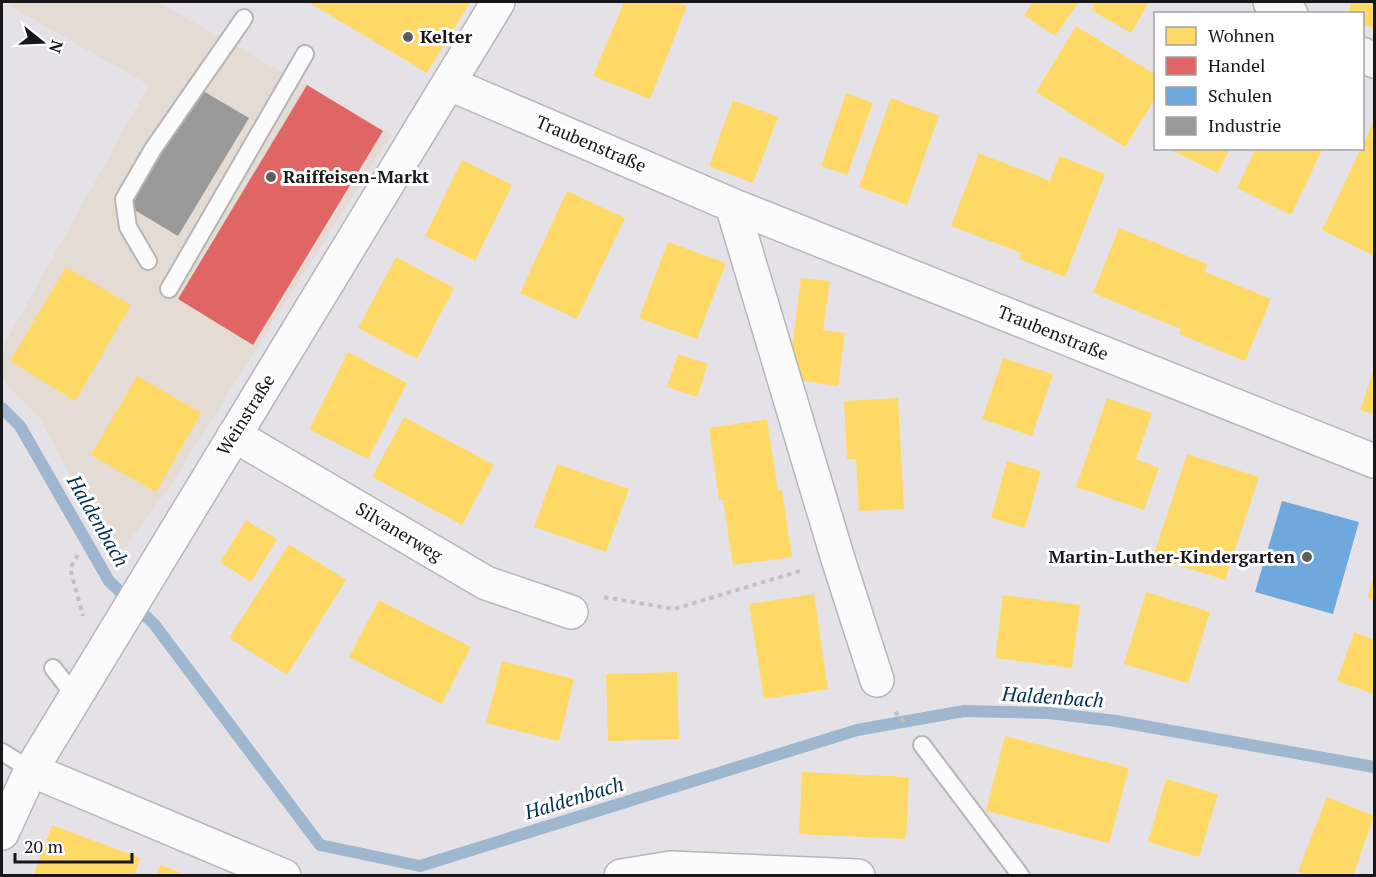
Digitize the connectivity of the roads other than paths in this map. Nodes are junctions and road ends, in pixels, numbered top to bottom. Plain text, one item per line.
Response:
1 (498, 2) edge
2 (1270, 2) edge
3 (1288, 12) edge
4 (244, 18) dead end
5 (305, 54) dead end
6 (450, 84) junction
7 (732, 205) junction
8 (148, 261) dead end
9 (169, 289) dead end
10 (234, 435) junction
11 (1374, 461) edge
12 (571, 612) road end
13 (53, 668) dead end
14 (877, 680) dead end
15 (75, 696) junction
16 (922, 745) dead end
17 (2, 752) edge
18 (31, 770) junction
19 (2, 833) edge
20 (284, 876) edge
21 (621, 876) edge
22 (858, 876) edge
23 (1021, 876) edge

1 - 6 street, Weinstraße
2 - 3 main road
4 - 8 lane
5 - 9 lane
6 - 7 street, Traubenstraße
6 - 10 street, Weinstraße
7 - 11 street, Traubenstraße
7 - 14 street
10 - 12 street, Silvanerweg
10 - 15 street, Weinstraße
13 - 15 lane
15 - 18 street, Weinstraße
16 - 23 lane
17 - 18 lane
18 - 19 street, Weinstraße
18 - 20 street
21 - 22 street

